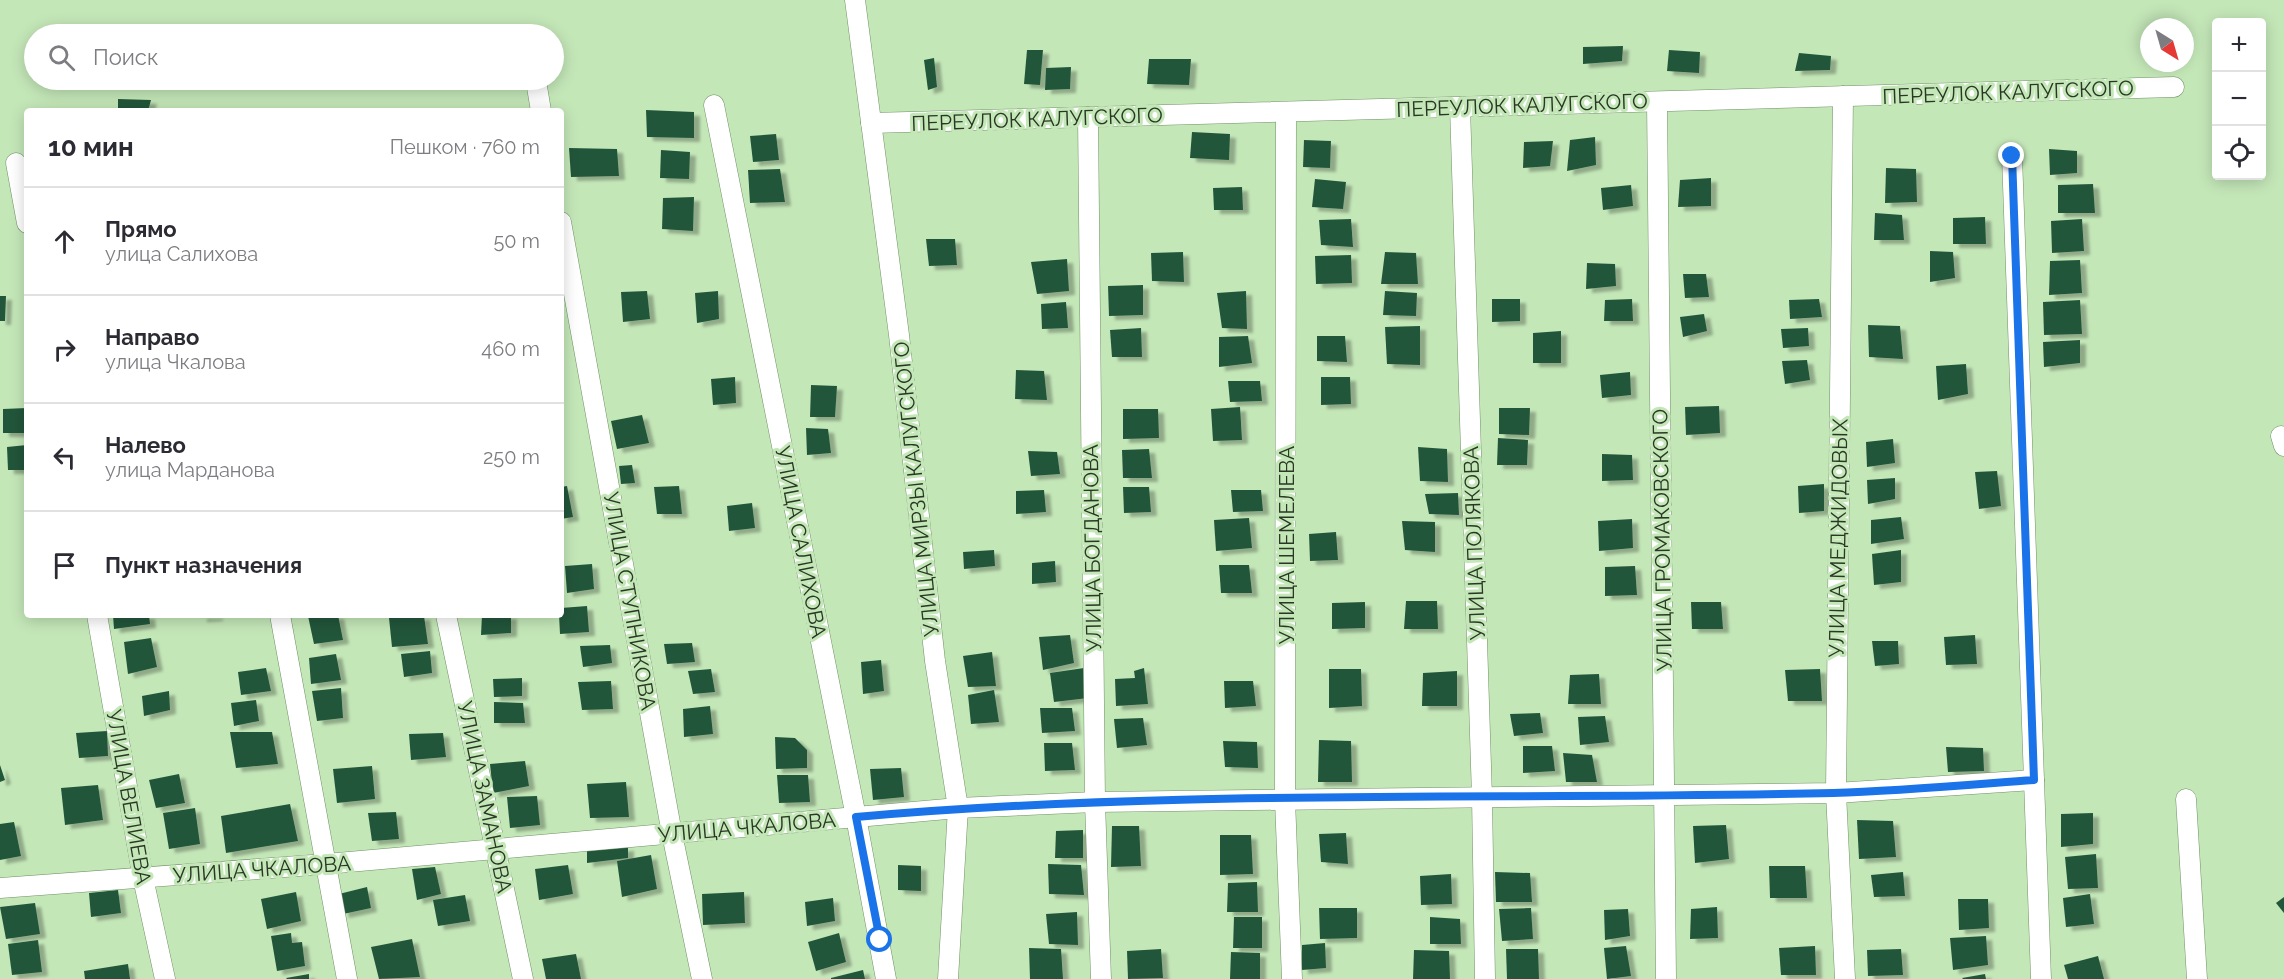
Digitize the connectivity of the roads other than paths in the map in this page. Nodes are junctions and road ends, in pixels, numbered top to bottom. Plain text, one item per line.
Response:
1 (855, 0) edge
2 (2174, 87) dead end
3 (538, 90) edge
4 (1843, 96) junction
5 (1657, 102) junction
6 (714, 105) dead end
7 (1460, 107) junction
8 (540, 108) edge
9 (1286, 112) junction
10 (1088, 117) junction
11 (871, 123) junction
12 (2012, 156) dead end
13 (16, 163) dead end
14 (24, 207) edge
15 (564, 239) edge
16 (98, 618) edge
17 (281, 618) edge
18 (447, 618) edge
19 (2034, 780) junction
20 (1836, 793) junction
21 (1664, 795) junction
22 (1482, 797) junction
23 (2186, 799) dead end
24 (1285, 800) junction
25 (1095, 802) junction
26 (958, 808) junction
27 (856, 817) junction
28 (672, 834) junction
29 (496, 850) junction
30 (326, 864) junction
31 (143, 878) junction
32 (0, 888) edge
33 (1847, 977) edge
34 (165, 979) edge
35 (346, 979) edge
36 (523, 979) edge
37 (702, 979) edge
38 (886, 979) edge
39 (948, 979) edge
40 (1101, 979) edge
41 (1292, 979) edge
42 (1485, 979) edge
43 (1666, 979) edge
44 (2041, 979) edge
45 (2197, 979) edge

1 - 11 street, УЛИЦА МИРЗЫ КАЛУГСКОГО
2 - 4 street, ПЕРЕУЛОК КАЛУГСКОГО
3 - 8 street
4 - 5 street, ПЕРЕУЛОК КАЛУГСКОГО
4 - 20 street, УЛИЦА МЕДЖИДОВЫХ
5 - 7 street, ПЕРЕУЛОК КАЛУГСКОГО
5 - 21 street, УЛИЦА ГРОМАКОВСКОГО
6 - 27 street, УЛИЦА САЛИХОВА
7 - 9 street, ПЕРЕУЛОК КАЛУГСКОГО
7 - 22 street, УЛИЦА ПОЛЯКОВА
9 - 10 street, ПЕРЕУЛОК КАЛУГСКОГО
9 - 24 street, УЛИЦА ШЕМЕЛЕВА
10 - 11 street, ПЕРЕУЛОК КАЛУГСКОГО
10 - 25 street, УЛИЦА БОГДАНОВА
11 - 26 street, УЛИЦА МИРЗЫ КАЛУГСКОГО
12 - 19 street
13 - 14 street
15 - 28 street, УЛИЦА СТУПНИКОВА
16 - 31 street, УЛИЦА ВЕЛИЕВА
17 - 30 street
18 - 29 street, УЛИЦА ЗАМАНОВА
19 - 20 street, УЛИЦА ЧКАЛОВА
19 - 44 street
20 - 21 street, УЛИЦА ЧКАЛОВА
20 - 33 street, УЛИЦА МЕДЖИДОВЫХ
21 - 22 street, УЛИЦА ЧКАЛОВА
21 - 43 street, УЛИЦА ГРОМАКОВСКОГО
22 - 24 street, УЛИЦА ЧКАЛОВА
22 - 42 street, УЛИЦА ПОЛЯКОВА
23 - 45 street
24 - 25 street, УЛИЦА ЧКАЛОВА
24 - 41 street, УЛИЦА ШЕМЕЛЕВА
25 - 26 street, УЛИЦА ЧКАЛОВА
25 - 40 street, УЛИЦА БОГДАНОВА
26 - 27 street, УЛИЦА ЧКАЛОВА
26 - 39 street, УЛИЦА МИРЗЫ КАЛУГСКОГО
27 - 28 street, УЛИЦА ЧКАЛОВА
27 - 38 street, УЛИЦА САЛИХОВА
28 - 29 street, УЛИЦА ЧКАЛОВА
28 - 37 street, УЛИЦА СТУПНИКОВА
29 - 30 street, УЛИЦА ЧКАЛОВА
29 - 36 street, УЛИЦА ЗАМАНОВА
30 - 31 street, УЛИЦА ЧКАЛОВА
30 - 35 street
31 - 32 street, УЛИЦА ЧКАЛОВА
31 - 34 street, УЛИЦА ВЕЛИЕВА

